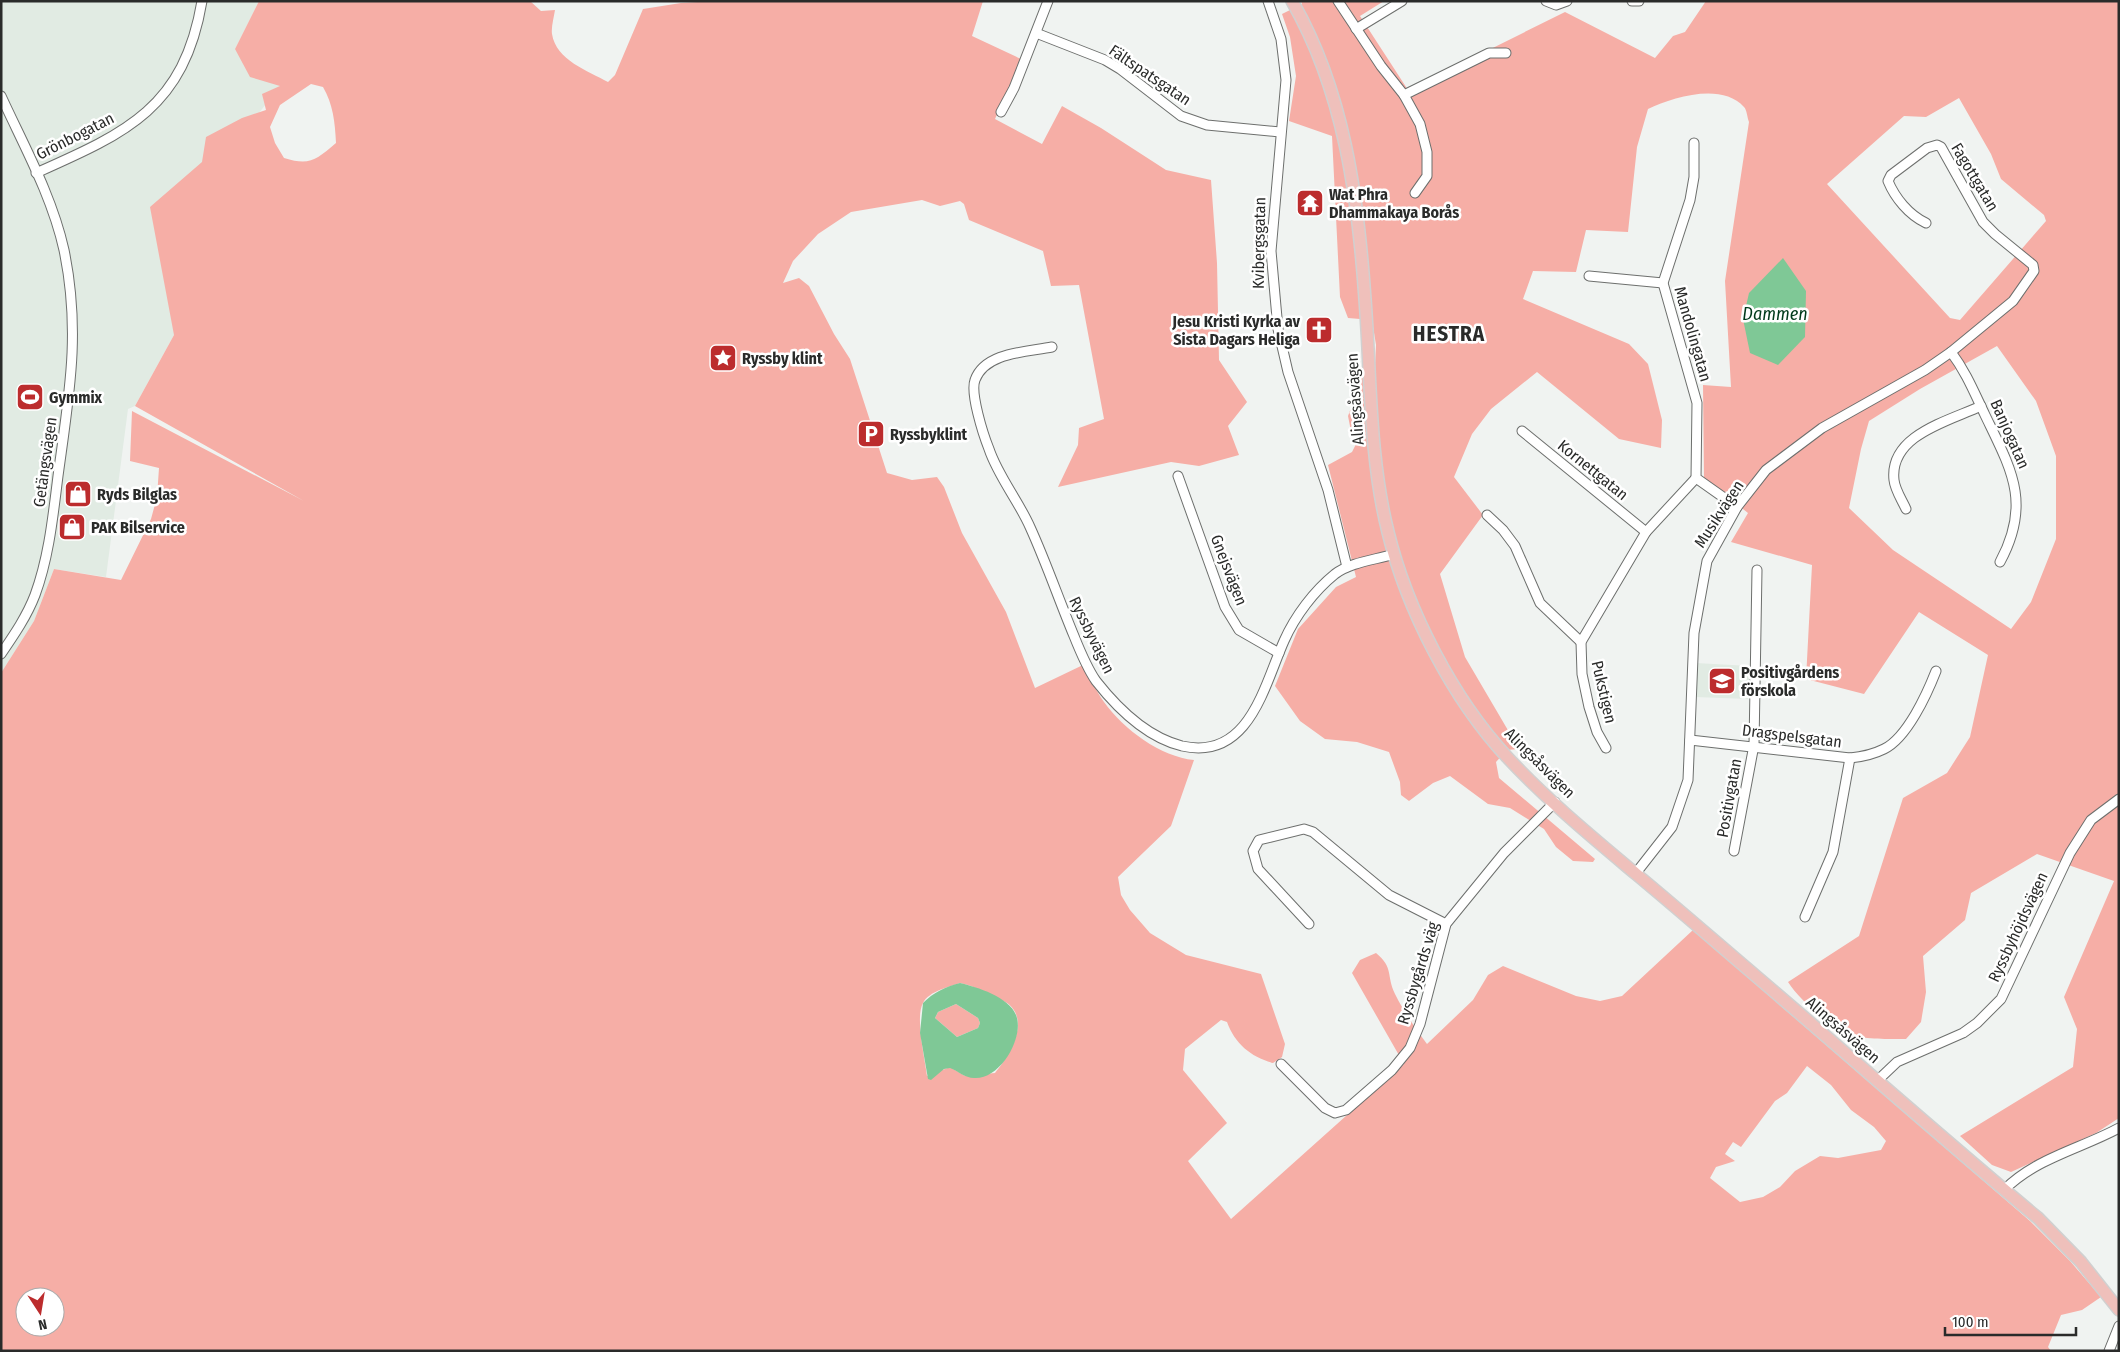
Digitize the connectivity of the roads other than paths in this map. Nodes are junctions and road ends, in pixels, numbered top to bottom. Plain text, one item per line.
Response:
1 (202, 1) edge
2 (1048, 1) edge
3 (1268, 1) edge
4 (1292, 1) edge
5 (1338, 1) edge
6 (1402, 1) edge
7 (1546, 1) edge
8 (1567, 1) edge
9 (1632, 1) edge
10 (1639, 1) edge
11 (1356, 29) junction
12 (1036, 33) junction
13 (1506, 53) dead end
14 (1404, 95) junction
15 (1, 96) edge
16 (1001, 112) dead end
17 (1280, 132) junction
18 (1694, 143) dead end
19 (36, 173) junction
20 (1415, 193) dead end
21 (1926, 223) dead end
22 (2033, 265) joint
23 (1590, 276) dead end
24 (1663, 283) junction
25 (1052, 346) dead end
26 (1951, 352) junction
27 (1981, 406) junction
28 (1522, 431) dead end
29 (1178, 476) dead end
30 (1696, 478) junction
31 (1737, 507) junction
32 (1906, 508) dead end
33 (1487, 515) dead end
34 (1646, 532) junction
35 (1394, 554) junction
36 (2000, 562) dead end
37 (1347, 567) junction
38 (1757, 570) dead end
39 (1581, 642) junction
40 (1279, 653) junction
41 (1, 654) edge
42 (1936, 671) dead end
43 (1690, 740) junction
44 (1754, 746) junction
45 (1606, 748) dead end
46 (1850, 758) junction
47 (2119, 799) edge
48 (1555, 802) junction
49 (1734, 851) dead end
50 (1636, 873) junction
51 (1805, 917) dead end
52 (1309, 924) dead end
53 (1446, 924) junction
54 (1281, 1064) dead end
55 (1877, 1080) junction
56 (2119, 1128) edge
57 (2004, 1190) junction
58 (2119, 1310) edge
59 (2119, 1326) edge
60 (2109, 1351) edge

1 - 19 street, Grönbogatan
2 - 12 street
3 - 17 street, Kvibergsgatan
4 - 35 main road, Alingsåsvägen
5 - 11 street
6 - 11 street
7 - 8 street
9 - 10 street
11 - 14 street
12 - 16 street
12 - 17 street, Fältspatsgatan
13 - 14 street
14 - 20 street
15 - 19 street, Getängsvägen
17 - 37 street, Kvibergsgatan
18 - 24 street, Mandolingatan
19 - 41 street, Getängsvägen
21 - 22 street, Fagottgatan
22 - 26 street, Musikvägen
23 - 24 street
24 - 30 street, Mandolingatan
25 - 40 street, Ryssbyvägen
26 - 27 street, Banjogatan
26 - 31 street, Musikvägen
27 - 32 street
27 - 36 street, Banjogatan
28 - 34 street, Kornettgatan
29 - 40 street, Gnejsvägen
30 - 31 street
30 - 34 street
31 - 43 street, Musikvägen
33 - 39 street
34 - 39 street
35 - 37 street, Ryssbyvägen
35 - 48 main road, Alingsåsvägen
37 - 40 street, Ryssbyvägen
38 - 44 street, Positivgatan
39 - 45 street, Pukstigen
42 - 46 street, Dragspelsgatan
43 - 44 street, Dragspelsgatan
43 - 50 street, Musikvägen
44 - 46 street, Dragspelsgatan
44 - 49 street, Positivgatan
46 - 51 street
47 - 55 street, Ryssbyhöjdsvägen
48 - 50 main road, Alingsåsvägen
48 - 53 street, Ryssbygårds väg
50 - 55 main road, Alingsåsvägen
52 - 53 street
53 - 54 street, Ryssbygårds väg
55 - 57 main road, Alingsåsvägen
56 - 57 street
57 - 58 main road, Alingsåsvägen
59 - 60 street

